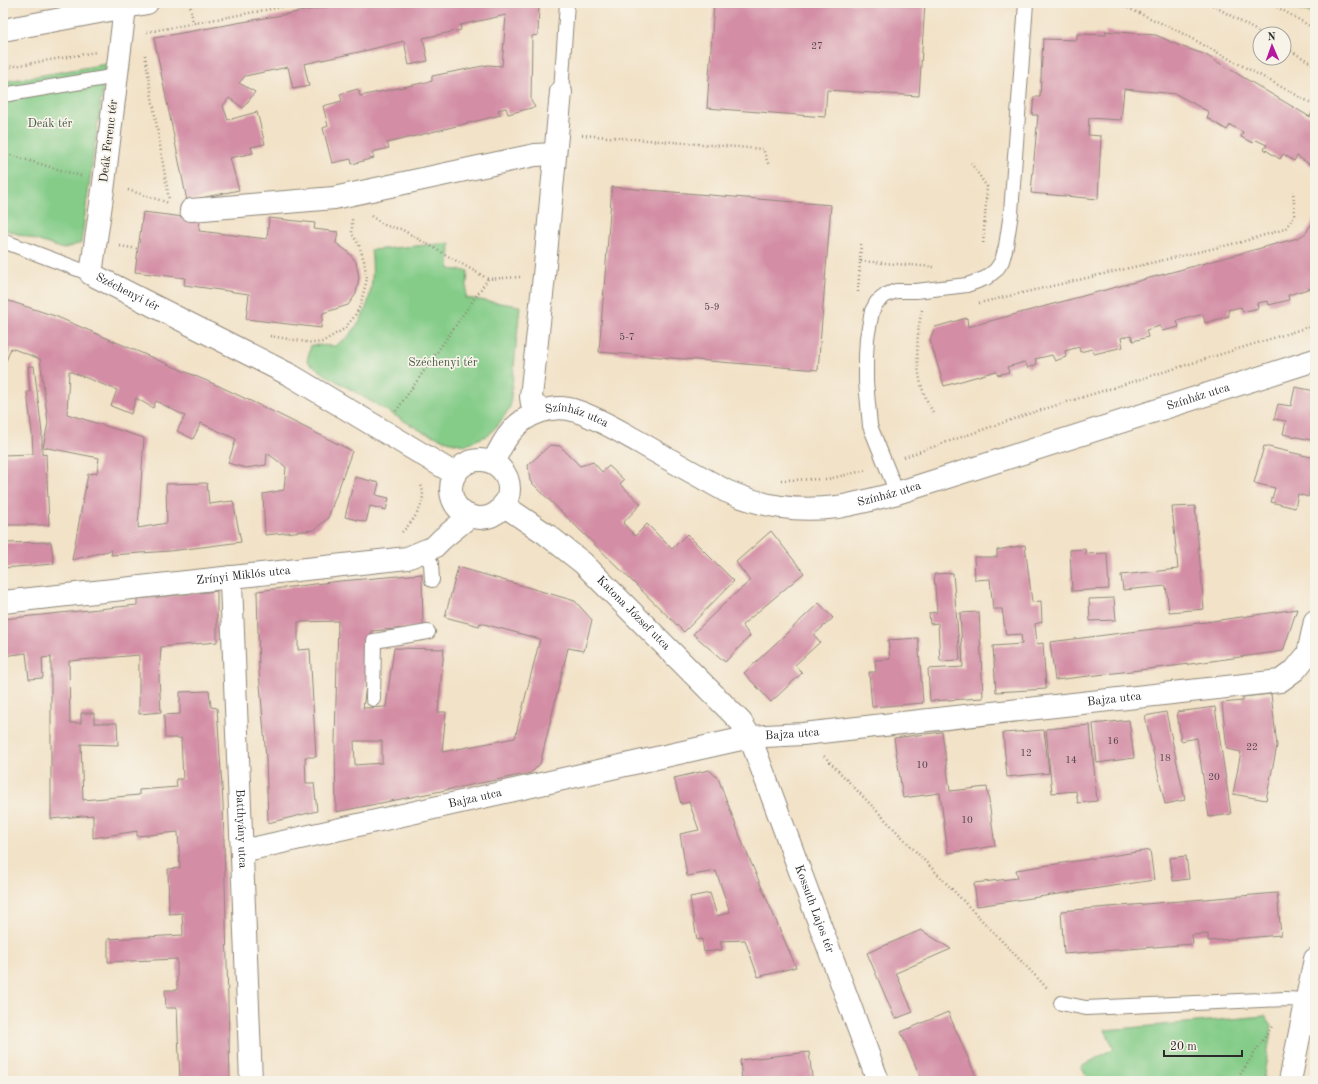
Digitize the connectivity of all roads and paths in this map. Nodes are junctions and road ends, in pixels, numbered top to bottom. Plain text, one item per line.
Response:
1 (147, 3) edge
2 (190, 3) edge
3 (303, 3) edge
4 (567, 3) edge
5 (1026, 3) edge
6 (1117, 3) edge
7 (1209, 3) edge
8 (1270, 3) edge
9 (125, 7) junction
10 (194, 23) junction
11 (1252, 28) edge
12 (1315, 28) edge
13 (3, 30) edge
14 (144, 45) junction
15 (120, 48) junction
16 (1292, 52) edge
17 (1315, 65) edge
18 (3, 68) edge
19 (117, 76) junction
20 (561, 92) joint
21 (3, 95) edge
22 (1315, 105) edge
23 (556, 144) junction
24 (3, 153) edge
25 (971, 163) dead end
26 (769, 166) dead end
27 (104, 183) junction
28 (128, 190) junction
29 (1293, 191) dead end
30 (127, 197) dead end
31 (191, 210) dead end
32 (352, 217) dead end
33 (386, 226) dead end
34 (121, 239) dead end
35 (984, 240) dead end
36 (3, 241) edge
37 (861, 242) dead end
38 (119, 252) dead end
39 (860, 261) dead end
40 (90, 274) junction
41 (544, 276) junction
42 (488, 279) junction
43 (975, 303) dead end
44 (924, 305) dead end
45 (1315, 325) edge
46 (263, 335) dead end
47 (1315, 360) edge
48 (400, 406) dead end
49 (543, 410) junction
50 (934, 414) dead end
51 (493, 463) junction
52 (885, 463) junction
53 (455, 474) junction
54 (418, 479) dead end
55 (780, 480) dead end
56 (897, 493) junction
57 (504, 505) junction
58 (470, 516) junction
59 (415, 555) junction
60 (230, 577) junction
61 (432, 580) dead end
62 (3, 602) edge
63 (1315, 621) edge
64 (428, 632) dead end
65 (373, 699) dead end
66 (804, 734) junction
67 (750, 737) junction
68 (242, 851) junction
69 (1315, 960) edge
70 (1307, 1000) junction
71 (1061, 1003) joint
72 (1272, 1026) dead end
73 (251, 1081) edge
74 (878, 1081) edge
75 (1236, 1081) edge
76 (1290, 1081) edge

1 - 9 street
2 - 10 path
3 - 10 path
4 - 20 lane
5 - 52 lane
6 - 22 path
7 - 11 path
8 - 12 path
9 - 13 street
9 - 15 street, Deák Ferenc tér
10 - 14 path
14 - 15 path
14 - 28 path
15 - 18 path
15 - 19 street, Deák Ferenc tér
16 - 17 path
19 - 21 lane
19 - 27 street, Deák Ferenc tér
20 - 23 street
23 - 26 path
23 - 31 street
23 - 41 street
24 - 27 path
25 - 35 path
27 - 28 path
27 - 40 street, Deák Ferenc tér
28 - 30 path
29 - 43 path
32 - 46 path
33 - 42 path
34 - 38 path
36 - 40 lane, Széchenyi tér
37 - 39 path
40 - 53 street, Széchenyi tér
41 - 42 path
41 - 49 street
42 - 48 path
44 - 50 path
45 - 52 path
47 - 56 street, Színház utca
49 - 51 street, Színház utca
49 - 56 street, Színház utca
51 - 53 street
51 - 57 street
52 - 55 path
52 - 56 lane
53 - 58 street
54 - 59 path
57 - 58 street
57 - 67 street, Katona József utca
58 - 59 street, Zrínyi Miklós utca
59 - 60 street, Zrínyi Miklós utca
59 - 61 lane
60 - 62 street, Zrínyi Miklós utca
60 - 68 street, Batthyány utca
63 - 66 street, Bajza utca
64 - 65 lane
66 - 67 street, Bajza utca
66 - 71 path
67 - 68 street, Bajza utca
67 - 74 street, Kossuth Lajos tér
68 - 73 street, Batthyány utca
69 - 70 street
70 - 71 lane
70 - 76 street
72 - 75 path

